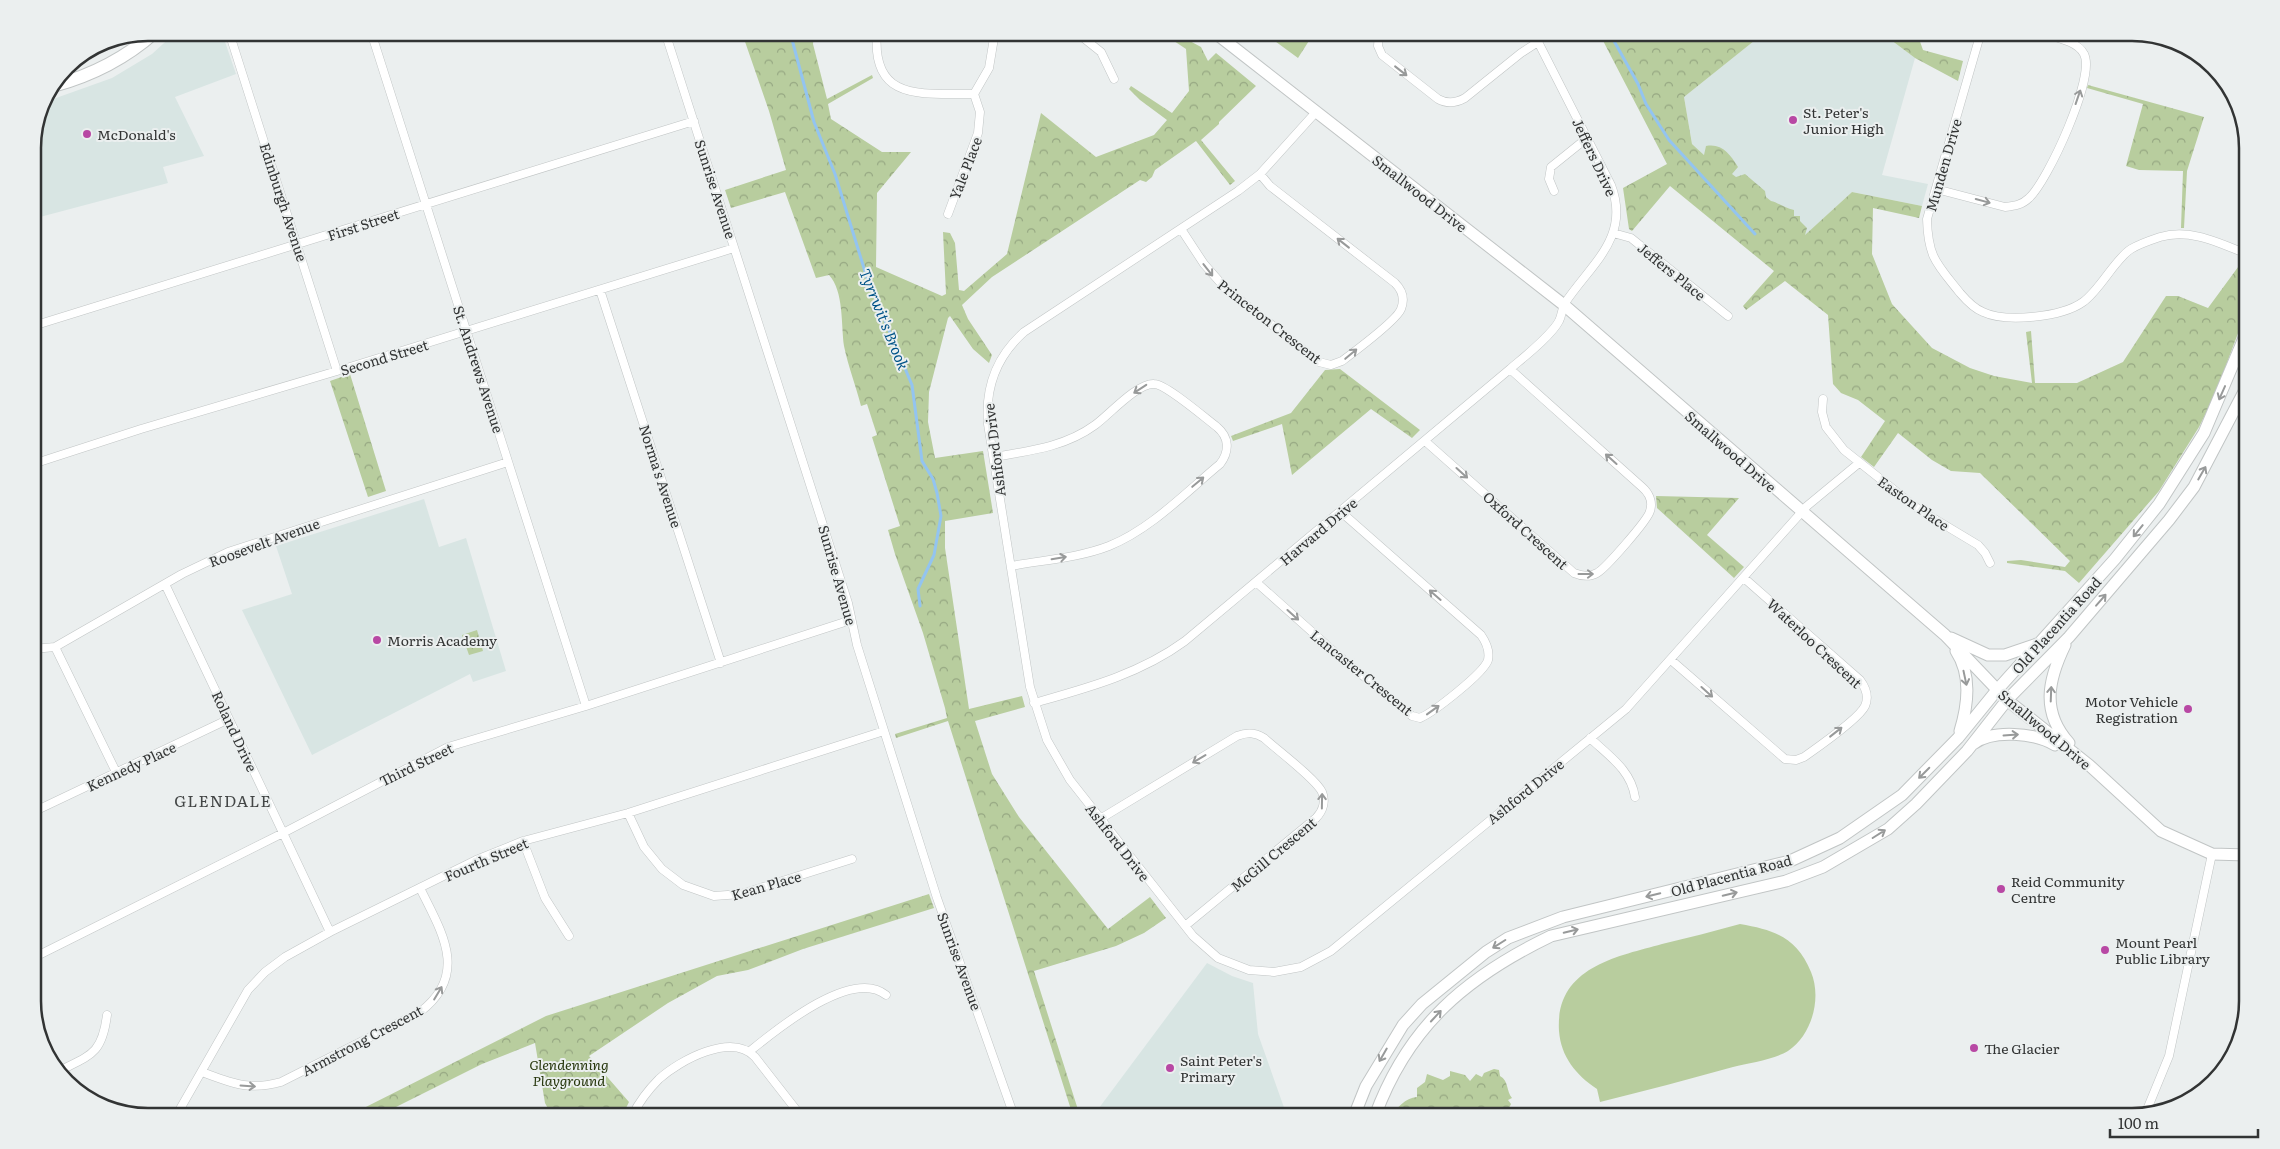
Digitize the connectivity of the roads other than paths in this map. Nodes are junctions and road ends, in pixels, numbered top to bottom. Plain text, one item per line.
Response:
1 (143, 41) edge
2 (233, 41) edge
3 (375, 41) edge
4 (668, 41) edge
5 (877, 41) edge
6 (994, 41) edge
7 (1087, 41) edge
8 (1225, 41) edge
9 (1378, 41) edge
10 (1978, 41) edge
11 (2063, 41) edge
12 (1538, 42) joint
13 (1114, 79) dead end
14 (64, 82) edge
15 (974, 94) junction
16 (1316, 112) junction
17 (694, 121) junction
18 (1587, 138) junction
19 (1260, 174) junction
20 (1936, 189) junction
21 (1554, 191) dead end
22 (426, 204) junction
23 (948, 214) dead end
24 (1181, 229) junction
25 (1613, 233) junction
26 (297, 245) junction
27 (734, 248) junction
28 (2239, 251) edge
29 (600, 290) junction
30 (1564, 305) junction
31 (1728, 316) dead end
32 (41, 324) edge
33 (467, 331) junction
34 (2239, 350) edge
35 (1510, 369) junction
36 (338, 371) junction
37 (1823, 399) dead end
38 (2239, 401) edge
39 (1425, 440) junction
40 (994, 457) junction
41 (41, 461) edge
42 (508, 462) junction
43 (1859, 462) junction
44 (1340, 511) junction
45 (1801, 513) junction
46 (1990, 563) dead end
47 (1010, 566) junction
48 (1744, 578) junction
49 (1256, 582) junction
50 (165, 584) junction
51 (851, 620) junction
52 (1945, 635) junction
53 (2069, 637) junction
54 (2039, 643) junction
55 (55, 647) junction
56 (41, 648) edge
57 (1671, 660) junction
58 (721, 662) junction
59 (1997, 690) junction
60 (2007, 700) junction
61 (1034, 703) junction
62 (586, 706) junction
63 (229, 719) junction
64 (884, 731) junction
65 (1590, 738) junction
66 (1958, 738) junction
67 (1967, 751) junction
68 (2089, 765) junction
69 (117, 774) junction
70 (1635, 797) dead end
71 (41, 808) edge
72 (628, 813) junction
73 (1100, 819) junction
74 (283, 832) junction
75 (523, 841) junction
76 (2212, 854) junction
77 (2239, 855) edge
78 (852, 859) dead end
79 (420, 888) junction
80 (1185, 926) junction
81 (330, 932) junction
82 (569, 936) dead end
83 (41, 954) edge
84 (886, 995) dead end
85 (107, 1015) dead end
86 (750, 1051) junction
87 (65, 1068) edge
88 (202, 1072) junction
89 (2148, 1107) edge
90 (181, 1108) edge
91 (636, 1108) edge
92 (795, 1108) edge
93 (1011, 1108) edge
94 (1357, 1108) edge
95 (1378, 1108) edge

1 - 14 main road
2 - 26 street, Edinburgh Avenue
3 - 22 street, St. Andrews Avenue
4 - 17 street, Sunrise Avenue
5 - 15 street
6 - 15 street
7 - 13 street
8 - 16 main road, Smallwood Drive
9 -> 12 street
10 - 20 street, Munden Drive
20 -> 11 street
12 - 18 street, Jeffers Drive
15 - 23 street, Yale Place
16 - 19 street, Ashford Drive
16 - 30 main road, Smallwood Drive
17 - 22 street, First Street
17 - 27 street, Sunrise Avenue
18 - 21 street
18 - 25 street, Jeffers Drive
19 - 24 street, Ashford Drive
24 -> 19 street, Princeton Crescent
20 - 28 street, Munden Drive
22 - 26 street, First Street
22 - 33 street, St. Andrews Avenue
24 - 40 street, Ashford Drive
25 - 30 street, Jeffers Drive
25 - 31 street, Jeffers Place
26 - 32 street, First Street
26 - 36 street, Edinburgh Avenue
27 - 29 street, Second Street
27 - 51 street, Sunrise Avenue
29 - 33 street, Second Street
29 - 58 street, Norma's Avenue
30 - 35 street, Harvard Drive
30 - 45 main road, Smallwood Drive
33 - 36 street, Second Street
33 - 42 street, St. Andrews Avenue
34 -> 54 main road, Old Placentia Road
35 - 39 street, Harvard Drive
39 -> 35 street, Oxford Crescent
36 - 41 street, Second Street
37 - 43 street, Easton Place
53 -> 38 main road, Old Placentia Road
39 - 44 street, Harvard Drive
40 - 47 street, Ashford Drive
47 -> 40 street
42 - 50 street, Roosevelt Avenue
42 - 62 street, St. Andrews Avenue
43 - 45 street
43 - 46 street, Easton Place
44 - 49 street, Harvard Drive
49 -> 44 street, Lancaster Crescent
45 - 48 street, Ashford Drive
45 - 52 main road, Smallwood Drive
47 - 61 street, Ashford Drive
48 - 57 street, Ashford Drive
57 -> 48 street, Waterloo Crescent
49 - 61 street, Harvard Drive
50 - 55 street, Roosevelt Avenue
50 - 63 street, Roland Drive
51 - 58 street, Third Street
51 - 64 street, Sunrise Avenue
52 - 54 main road
52 - 59 main road, Smallwood Drive
52 -> 66 main road
53 - 60 main road, Old Placentia Road
68 -> 53 main road
54 - 59 main road, Old Placentia Road
55 - 56 street, Roosevelt Avenue
55 - 69 street
57 - 65 street, Ashford Drive
58 - 62 street, Third Street
59 - 60 main road, Smallwood Drive
59 - 66 main road, Old Placentia Road
60 - 67 main road, Old Placentia Road
60 - 68 main road, Smallwood Drive
61 - 73 street, Ashford Drive
62 - 74 street, Third Street
63 - 69 street, Kennedy Place
63 - 74 street, Roland Drive
64 - 72 street, Fourth Street
64 - 93 street, Sunrise Avenue
65 - 70 street
65 - 80 street, Ashford Drive
66 -> 94 main road, Old Placentia Road
67 -> 68 main road
95 -> 67 main road, Old Placentia Road
68 - 76 main road, Smallwood Drive
69 - 71 street, Kennedy Place
72 - 75 street, Fourth Street
72 - 78 street, Kean Place
73 - 80 street, Ashford Drive
80 -> 73 street, McGill Crescent
74 - 81 street, Roland Drive
74 - 83 street, Third Street
75 - 79 street, Fourth Street
75 - 82 street
76 - 77 main road, Smallwood Drive
76 - 89 street
79 - 81 street, Fourth Street
88 -> 79 street, Armstrong Crescent
81 - 88 street, Fourth Street
84 - 86 street
85 - 87 street
86 - 91 street
86 - 92 street
88 - 90 street, Fourth Street

